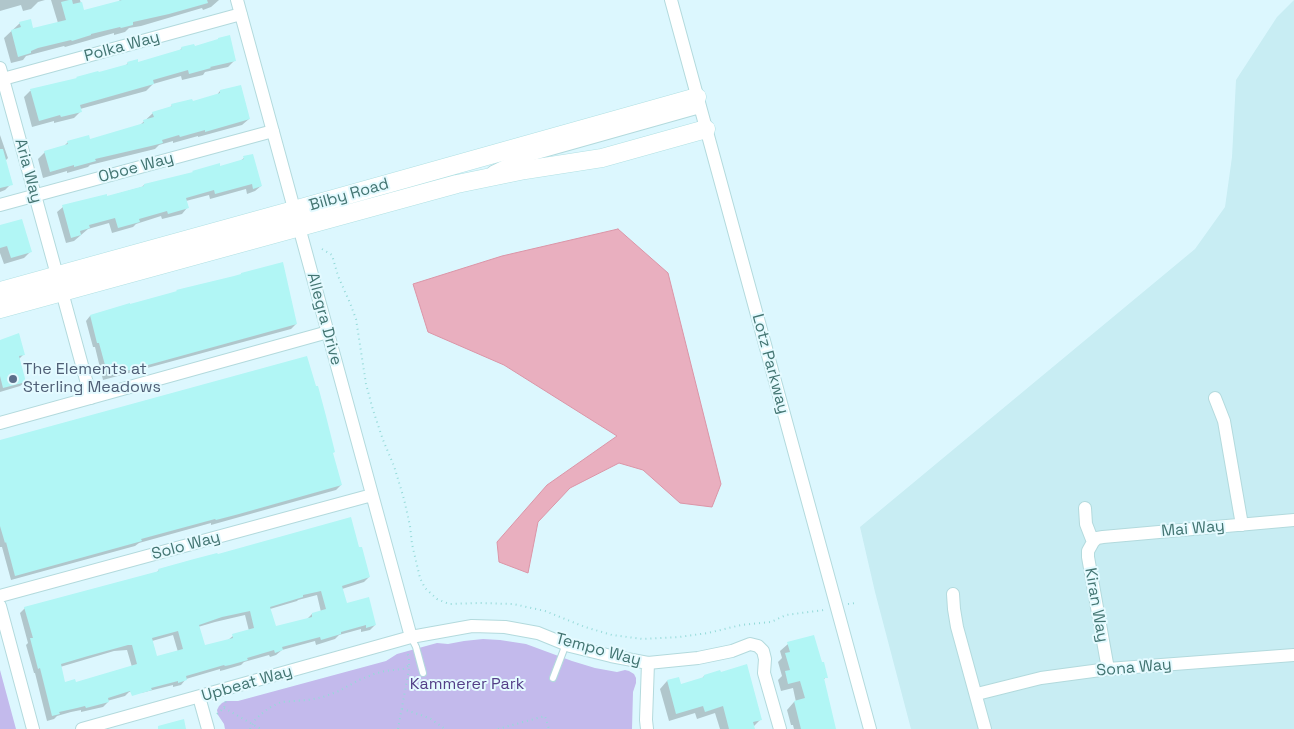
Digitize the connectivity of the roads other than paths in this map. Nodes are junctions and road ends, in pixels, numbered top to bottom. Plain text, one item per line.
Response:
1 (237, 0) edge
2 (671, 0) edge
3 (240, 14) junction
4 (2, 74) edge
5 (699, 102) junction
6 (706, 129) junction
7 (273, 131) junction
8 (457, 184) junction
9 (35, 196) junction
10 (0, 205) edge
11 (296, 219) junction
12 (59, 284) junction
13 (0, 291) edge
14 (0, 300) edge
15 (0, 309) edge
16 (328, 332) junction
17 (91, 398) junction
18 (1215, 398) dead end
19 (0, 423) edge
20 (372, 495) junction
21 (1085, 508) dead end
22 (1294, 520) edge
23 (1242, 525) junction
24 (1093, 542) junction
25 (953, 594) dead end
26 (0, 596) edge
27 (0, 606) edge
28 (408, 643) junction
29 (566, 644) junction
30 (1294, 654) edge
31 (648, 663) junction
32 (1108, 669) junction
33 (423, 673) dead end
34 (553, 678) dead end
35 (977, 694) junction
36 (199, 697) junction
37 (33, 729) edge
38 (82, 729) edge
39 (208, 729) edge
40 (647, 729) edge
41 (780, 729) edge
42 (870, 729) edge
43 (985, 729) edge

1 - 3 street, Allegra Drive
2 - 5 street, Lotz Parkway
3 - 4 street, Polka Way
3 - 7 street, Allegra Drive
4 - 9 street, Aria Way
5 - 6 street, Lotz Parkway
5 - 8 street, Bilby Road
5 - 11 street, Bilby Road
6 - 8 street, Bilby Road
6 - 42 street, Lotz Parkway
7 - 9 street, Oboe Way
7 - 11 street, Allegra Drive
8 - 11 street, Bilby Road
9 - 10 street, Oboe Way
9 - 12 street, Aria Way
11 - 12 street, Bilby Road
11 - 12 street, Bilby Road
11 - 16 street, Allegra Drive
12 - 13 street, Bilby Road
12 - 14 street
12 - 15 street, Bilby Road
12 - 17 street, Aria Way
16 - 17 street
16 - 20 street, Allegra Drive
17 - 19 street
18 - 23 street
20 - 26 street, Solo Way
20 - 28 street, Allegra Drive
21 - 24 street
22 - 23 street, Mai Way
23 - 24 street, Mai Way
24 - 32 street, Kiran Way
25 - 35 street
27 - 37 street
28 - 29 street, Tempo Way
28 - 33 lane
28 - 36 street, Upbeat Way
29 - 31 street, Tempo Way
29 - 34 lane
30 - 32 street, Sona Way
31 - 40 street
31 - 41 street, Tempo Way
32 - 35 street, Sona Way
35 - 43 street
36 - 38 street, Upbeat Way
36 - 39 street

